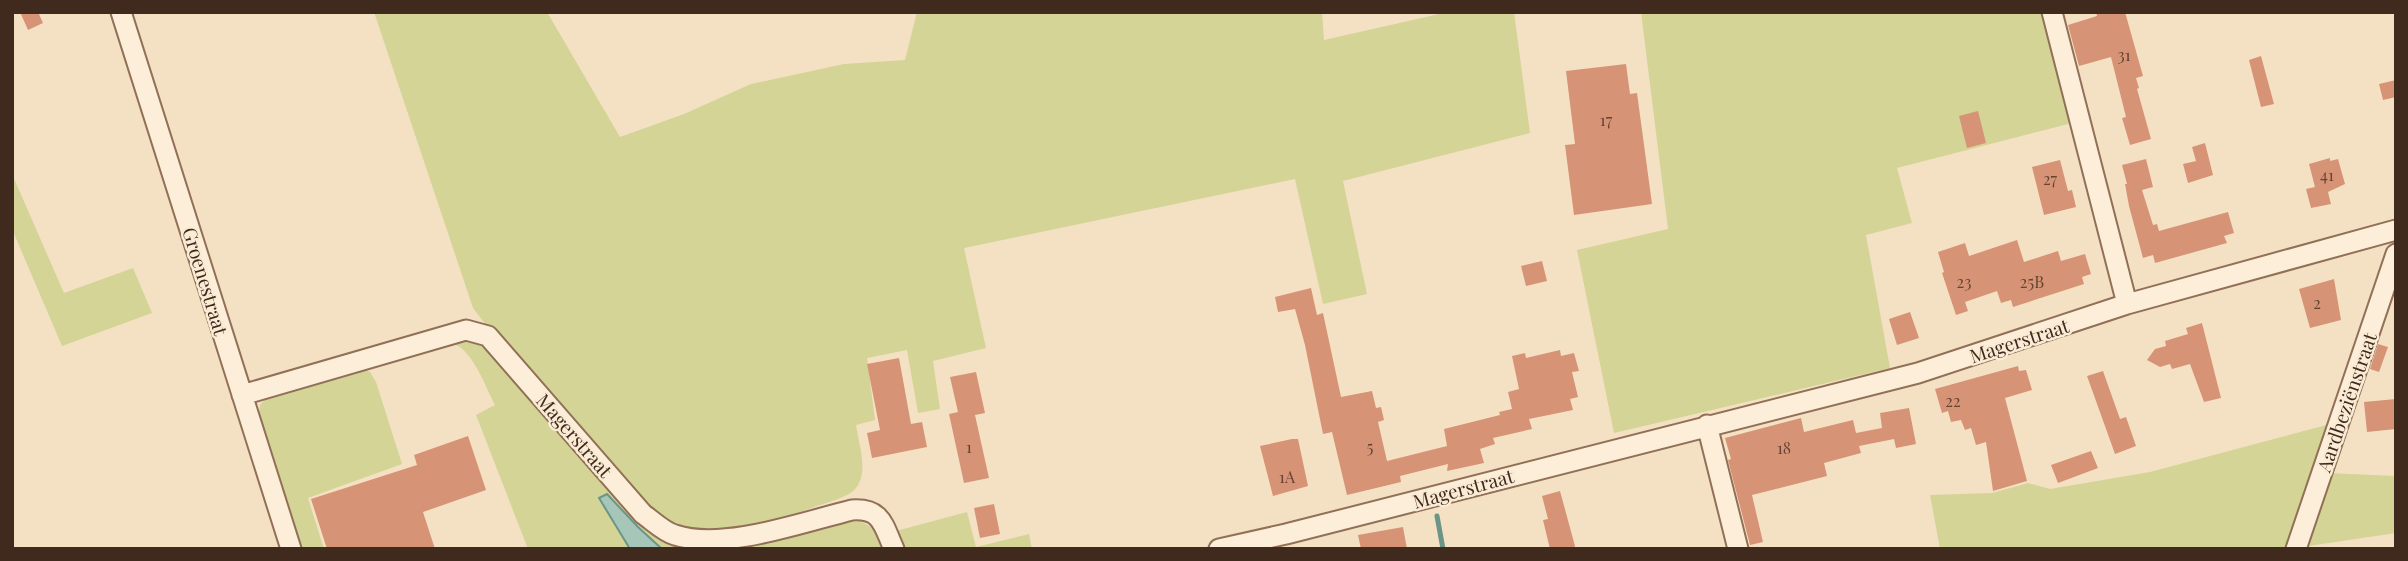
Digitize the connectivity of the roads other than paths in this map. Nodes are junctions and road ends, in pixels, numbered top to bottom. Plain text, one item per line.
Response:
1 (121, 12) edge
2 (2052, 12) edge
3 (2395, 233) edge
4 (2396, 254) edge
5 (2127, 304) junction
6 (242, 395) junction
7 (1707, 425) junction
8 (291, 549) edge
9 (894, 549) edge
10 (1219, 549) edge
11 (1738, 549) edge
12 (2297, 549) edge

1 - 6 street, Groenestraat
2 - 5 street
3 - 5 street, Magerstraat
4 - 12 street, Aardbeziënstraat
5 - 7 street, Magerstraat
6 - 8 street, Groenestraat
6 - 9 street, Magerstraat
7 - 10 street, Magerstraat
7 - 11 street

